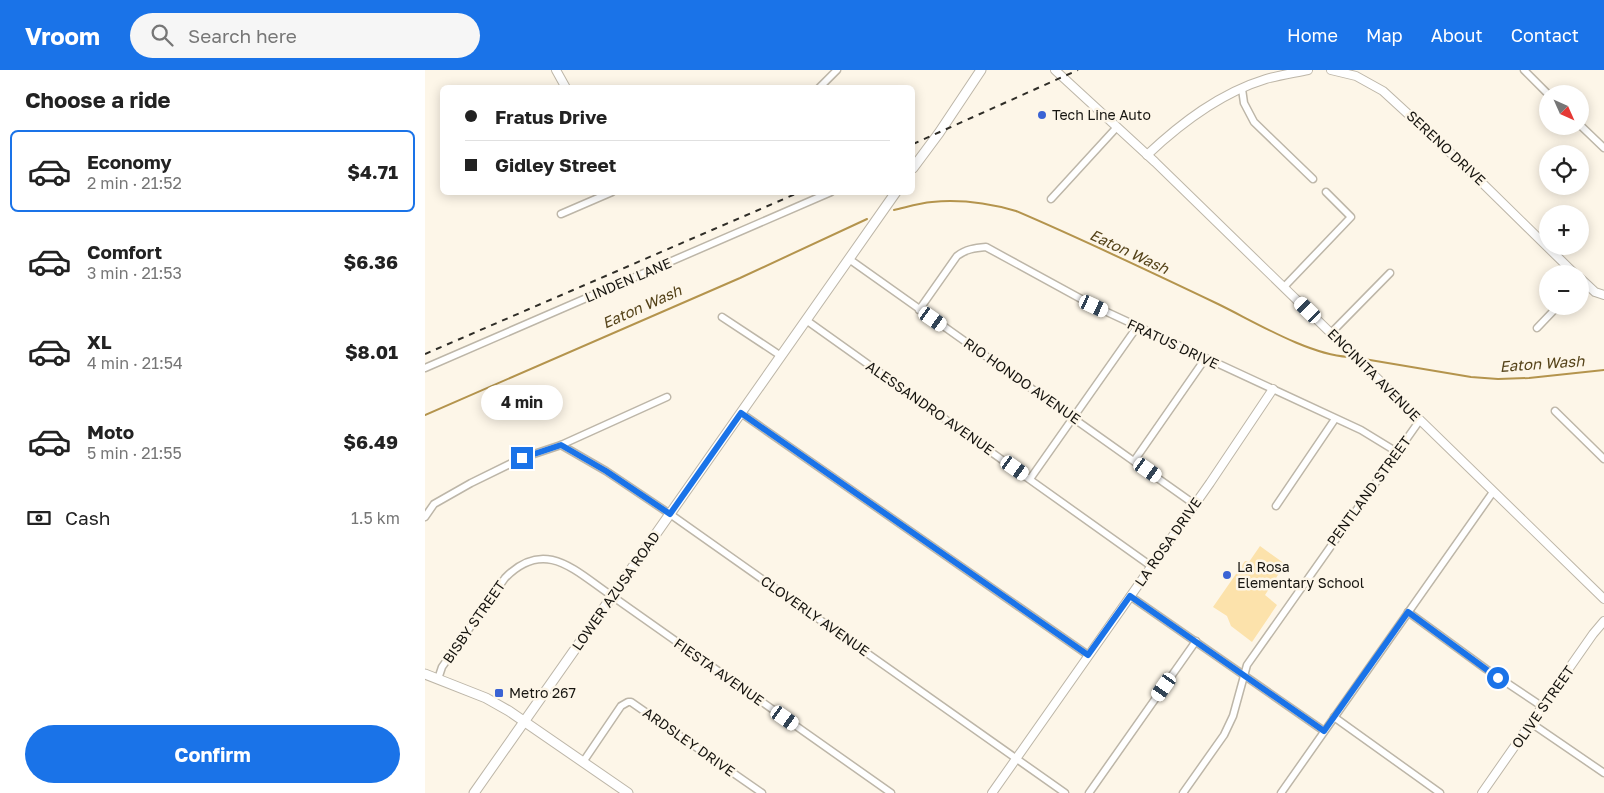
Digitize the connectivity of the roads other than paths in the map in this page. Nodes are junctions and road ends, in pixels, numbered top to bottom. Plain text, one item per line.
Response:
1 (556, 70) edge
2 (837, 70) edge
3 (981, 70) edge
4 (1055, 70) edge
5 (1308, 70) edge
6 (1331, 70) edge
7 (1524, 70) edge
8 (564, 85) edge
9 (822, 85) edge
10 (1539, 85) edge
11 (1242, 89) junction
12 (1117, 127) junction
13 (1589, 134) edge
14 (1604, 148) edge
15 (1147, 155) junction
16 (915, 165) edge
17 (1313, 179) dead end
18 (1326, 192) dead end
19 (605, 195) edge
20 (824, 195) edge
21 (893, 195) edge
22 (1051, 199) dead end
23 (561, 214) dead end
24 (849, 259) junction
25 (1566, 265) edge
26 (1389, 273) dead end
27 (1284, 287) junction
28 (1589, 287) edge
29 (1604, 295) edge
30 (919, 310) junction
31 (1549, 315) edge
32 (722, 316) dead end
33 (806, 320) junction
34 (1137, 327) junction
35 (1537, 328) dead end
36 (1331, 333) junction
37 (781, 356) junction
38 (1205, 359) junction
39 (425, 368) edge
40 (1273, 390) junction
41 (667, 397) dead end
42 (1555, 411) dead end
43 (741, 413) junction
44 (1073, 418) junction
45 (1335, 419) junction
46 (1420, 420) junction
47 (561, 445) junction
48 (1397, 452) junction
49 (1604, 459) edge
50 (1134, 461) junction
51 (1030, 479) junction
52 (1493, 492) junction
53 (1194, 504) junction
54 (1276, 506) dead end
55 (670, 514) junction
56 (425, 518) edge
57 (544, 558) joint
58 (1151, 566) junction
59 (612, 596) junction
60 (1130, 596) junction
61 (1604, 599) edge
62 (1408, 612) junction
63 (1604, 621) edge
64 (1196, 641) junction
65 (1088, 655) junction
66 (425, 674) edge
67 (1243, 675) junction
68 (438, 679) junction
69 (1543, 707) junction
70 (1334, 717) junction
71 (525, 722) junction
72 (1531, 723) junction
73 (1324, 731) junction
74 (1016, 759) junction
75 (583, 762) junction
76 (1603, 770) edge
77 (474, 793) edge
78 (627, 793) edge
79 (763, 793) edge
80 (891, 793) edge
81 (992, 793) edge
82 (1065, 793) edge
83 (1089, 793) edge
84 (1183, 793) edge
85 (1281, 793) edge
86 (1440, 793) edge
87 (1482, 793) edge

1 - 8 street
2 - 9 street
3 - 16 main road
4 - 12 street, ENCINITA AVENUE
5 - 11 street
6 - 25 street, SERENO DRIVE
7 - 10 street
11 - 15 street
11 - 17 street
12 - 15 street, ENCINITA AVENUE
12 - 22 street
13 - 14 street
15 - 27 street, ENCINITA AVENUE
18 - 27 street
19 - 23 street
20 - 39 street, LINDEN LANE
21 - 24 main road, LOWER AZUSA ROAD
24 - 30 street, RIO HONDO AVENUE
24 - 33 main road, LOWER AZUSA ROAD
26 - 36 street
27 - 36 street, ENCINITA AVENUE
28 - 29 street
30 - 34 street, FRATUS DRIVE
30 - 44 street, RIO HONDO AVENUE
31 - 35 street
32 - 37 street
33 - 37 main road, LOWER AZUSA ROAD
33 - 51 street, ALESSANDRO AVENUE
34 - 38 street, FRATUS DRIVE
34 - 44 street
36 - 46 street, ENCINITA AVENUE
37 - 43 main road, LOWER AZUSA ROAD
38 - 40 street, FRATUS DRIVE
38 - 50 street
40 - 45 street, FRATUS DRIVE
40 - 53 street, LA ROSA DRIVE
41 - 47 street
42 - 49 street
43 - 55 main road, LOWER AZUSA ROAD
43 - 65 street
44 - 50 street, RIO HONDO AVENUE
44 - 51 street
45 - 48 street, FRATUS DRIVE
45 - 54 street
46 - 48 street, PENTLAND STREET
46 - 52 street, ENCINITA AVENUE
47 - 55 street, CLOVERLY AVENUE
47 - 56 street
48 - 67 street, PENTLAND STREET
50 - 53 street, RIO HONDO AVENUE
51 - 58 street, ALESSANDRO AVENUE
52 - 61 street, ENCINITA AVENUE
52 - 62 street
53 - 58 street, LA ROSA DRIVE
55 - 59 main road, LOWER AZUSA ROAD
55 - 74 street, CLOVERLY AVENUE
57 - 59 street, FIESTA AVENUE
57 - 68 street, BISBY STREET
58 - 60 street, LA ROSA DRIVE
59 - 71 main road, LOWER AZUSA ROAD
59 - 80 street, FIESTA AVENUE
60 - 64 street
60 - 65 street, LA ROSA DRIVE
62 - 69 street
62 - 70 street
63 - 69 street, OLIVE STREET
64 - 67 street
64 - 83 street
65 - 74 street, LA ROSA DRIVE
66 - 68 main road
67 - 73 street
67 - 84 street, PENTLAND STREET
68 - 71 main road
69 - 72 street, OLIVE STREET
70 - 73 street
70 - 86 street
71 - 75 main road
71 - 77 main road, LOWER AZUSA ROAD
72 - 76 street
72 - 87 street, OLIVE STREET
73 - 85 street
74 - 81 street, LA ROSA DRIVE
74 - 82 street, CLOVERLY AVENUE
75 - 78 main road
75 - 79 street, ARDSLEY DRIVE

